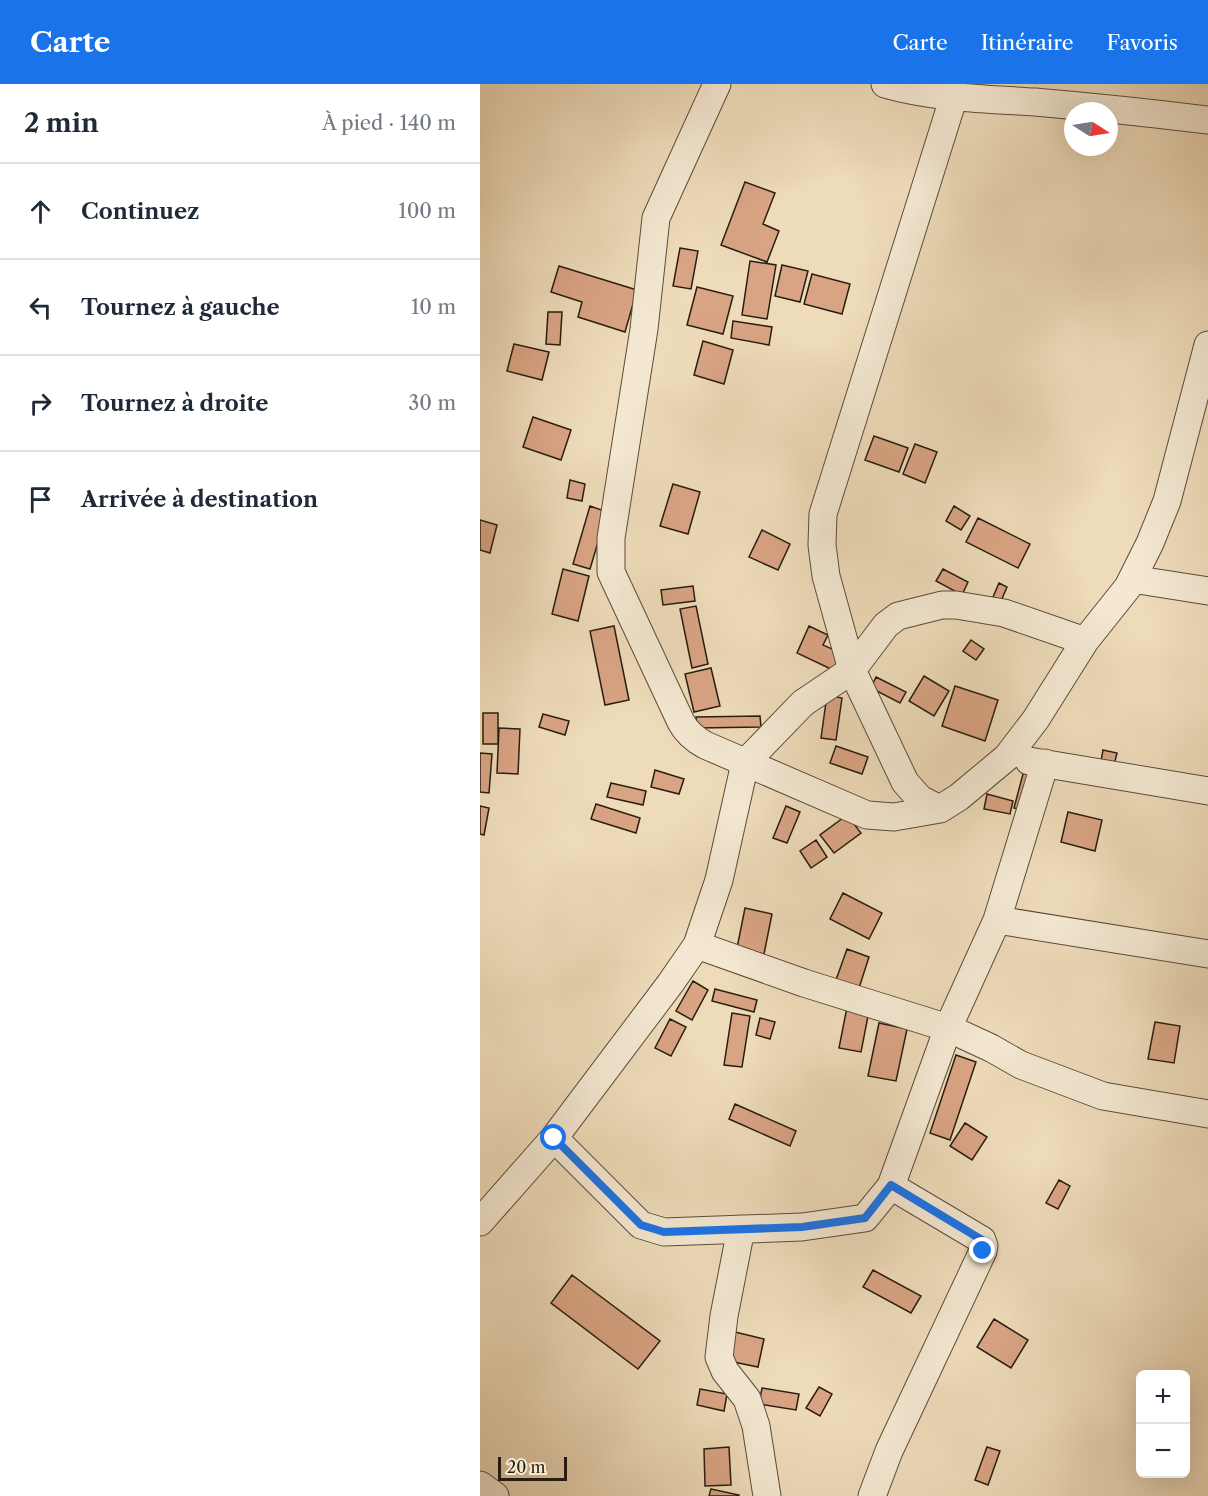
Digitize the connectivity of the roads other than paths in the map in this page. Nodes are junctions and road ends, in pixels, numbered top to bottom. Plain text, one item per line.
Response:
1 (717, 84) edge
2 (902, 86) edge
3 (954, 96) junction
4 (1208, 120) edge
5 (1208, 345) edge
6 (1132, 579) junction
7 (1208, 591) edge
8 (1085, 641) junction
9 (852, 670) junction
10 (1007, 757) junction
11 (745, 763) junction
12 (1045, 763) junction
13 (1208, 791) edge
14 (940, 809) junction
15 (997, 920) junction
16 (697, 945) junction
17 (1208, 954) edge
18 (948, 1028) junction
19 (1208, 1114) edge
20 (554, 1138) junction
21 (891, 1185) junction
22 (480, 1222) edge
23 (741, 1229) junction
24 (480, 1485) edge
25 (495, 1496) edge
26 (767, 1496) edge
27 (872, 1496) edge

1 - 11 street
2 - 3 street
3 - 4 street
3 - 9 street
5 - 6 street
6 - 7 street
6 - 8 street
8 - 9 street
8 - 10 street
9 - 11 street
9 - 14 street
10 - 12 street
10 - 14 street
11 - 14 street
11 - 16 street
12 - 13 street
12 - 15 street
15 - 17 street
15 - 18 street
16 - 18 street
16 - 20 street
18 - 19 street
18 - 21 street
20 - 22 street
20 - 23 street
21 - 23 street
21 - 27 street
23 - 26 street
24 - 25 street

